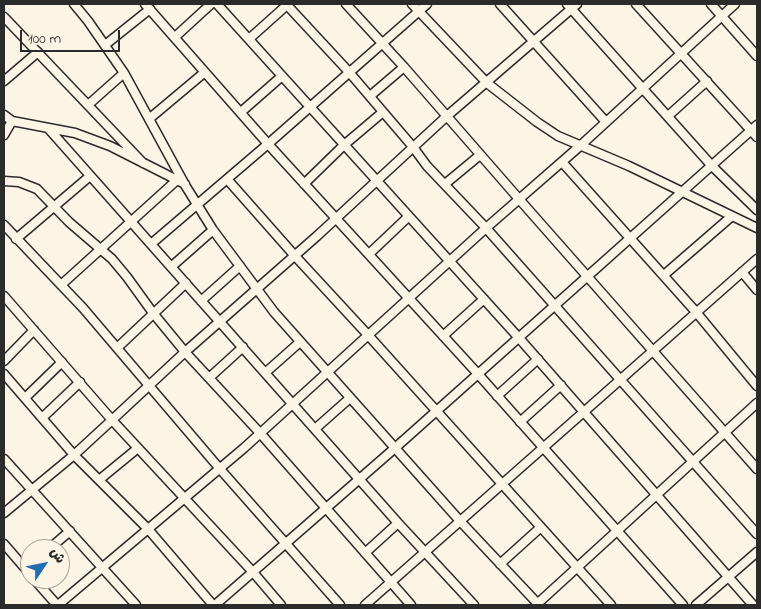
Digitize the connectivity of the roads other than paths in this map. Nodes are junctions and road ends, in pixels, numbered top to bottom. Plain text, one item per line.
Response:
1 (74, 4) edge
2 (211, 4) edge
3 (217, 4) edge
4 (287, 4) edge
5 (346, 4) edge
6 (412, 4) edge
7 (427, 4) edge
8 (500, 4) edge
9 (710, 4) edge
10 (735, 4) edge
11 (572, 5) edge
12 (147, 6) edge
13 (642, 6) edge
14 (419, 11) junction
15 (721, 16) junction
16 (4, 17) edge
17 (175, 37) junction
18 (249, 39) junction
19 (382, 42) junction
20 (533, 42) junction
21 (105, 45) junction
22 (38, 52) junction
23 (681, 53) junction
24 (757, 56) edge
25 (404, 67) junction
26 (205, 72) junction
27 (349, 72) junction
28 (124, 73) junction
29 (282, 76) junction
30 (4, 81) edge
31 (707, 81) junction
32 (487, 82) junction
33 (643, 88) junction
34 (370, 96) junction
35 (88, 105) junction
36 (310, 107) junction
37 (240, 112) junction
38 (383, 112) junction
39 (4, 115) edge
40 (447, 116) junction
41 (668, 116) junction
42 (149, 119) junction
43 (12, 121) junction
44 (606, 122) junction
45 (48, 128) junction
46 (754, 128) edge
47 (4, 135) edge
48 (757, 137) edge
49 (268, 144) junction
50 (344, 145) junction
51 (580, 146) junction
52 (413, 147) junction
53 (480, 155) junction
54 (562, 162) junction
55 (143, 163) junction
56 (712, 166) junction
57 (90, 176) junction
58 (228, 179) junction
59 (177, 180) junction
60 (4, 181) edge
61 (377, 181) junction
62 (304, 184) junction
63 (445, 184) junction
64 (185, 185) junction
65 (682, 192) junction
66 (519, 200) junction
67 (197, 204) junction
68 (54, 205) junction
69 (757, 210) edge
70 (732, 216) junction
71 (408, 217) junction
72 (336, 218) junction
73 (130, 221) junction
74 (4, 225) edge
75 (486, 228) junction
76 (757, 228) edge
77 (213, 230) junction
78 (16, 238) junction
79 (630, 238) junction
80 (151, 244) junction
81 (100, 248) junction
82 (369, 254) junction
83 (295, 256) junction
84 (757, 259) edge
85 (449, 262) junction
86 (240, 266) junction
87 (171, 267) junction
88 (742, 272) junction
89 (664, 275) junction
90 (587, 276) junction
91 (186, 283) junction
92 (61, 285) junction
93 (257, 289) junction
94 (757, 290) edge
95 (4, 296) edge
96 (409, 298) junction
97 (484, 299) junction
98 (201, 301) junction
99 (555, 306) junction
100 (696, 312) junction
101 (152, 313) junction
102 (220, 322) junction
103 (34, 330) junction
104 (368, 335) junction
105 (443, 336) junction
106 (519, 338) junction
107 (300, 342) junction
108 (243, 347) junction
109 (117, 348) junction
110 (653, 350) junction
111 (185, 352) junction
112 (538, 359) junction
113 (4, 361) edge
114 (62, 362) junction
115 (327, 372) junction
116 (265, 373) junction
117 (478, 374) junction
118 (5, 376) edge
119 (209, 378) junction
120 (621, 378) junction
121 (80, 382) junction
122 (149, 386) junction
123 (561, 386) junction
124 (757, 386) edge
125 (497, 396) junction
126 (25, 398) junction
127 (350, 398) junction
128 (757, 403) edge
129 (292, 404) junction
130 (437, 411) junction
131 (584, 412) junction
132 (42, 418) junction
133 (112, 420) junction
134 (520, 422) junction
135 (315, 429) junction
136 (725, 432) junction
137 (260, 433) junction
138 (138, 448) junction
139 (395, 448) junction
140 (543, 448) junction
141 (74, 455) junction
142 (4, 459) edge
143 (693, 462) junction
144 (220, 469) junction
145 (757, 469) edge
146 (359, 479) junction
147 (99, 480) junction
148 (502, 485) junction
149 (32, 490) junction
150 (656, 494) junction
151 (186, 499) junction
152 (326, 508) junction
153 (4, 513) edge
154 (460, 521) junction
155 (398, 523) junction
156 (540, 528) junction
157 (148, 529) junction
158 (70, 531) junction
159 (617, 531) junction
160 (757, 534) edge
161 (61, 539) edge
162 (286, 543) junction
163 (4, 544) edge
164 (757, 552) edge
165 (365, 553) junction
166 (425, 553) junction
167 (20, 561) edge
168 (500, 564) junction
169 (103, 567) junction
170 (577, 567) junction
171 (252, 572) junction
172 (728, 576) junction
173 (391, 582) junction
174 (43, 589) edge
175 (57, 605) edge
176 (136, 605) edge
177 (214, 605) edge
178 (281, 605) edge
179 (340, 605) edge
180 (364, 605) edge
181 (410, 605) edge
182 (474, 605) edge
183 (537, 605) edge
184 (610, 605) edge
185 (684, 605) edge
186 (696, 605) edge
187 (753, 605) edge

1 - 21 street
2 - 17 street
3 - 18 street
4 - 18 street
4 - 27 street
5 - 19 street
6 - 14 street
7 - 14 street
8 - 20 street
9 - 15 street
10 - 15 street
11 - 20 street
11 - 33 street
12 - 17 street
12 - 21 street
13 - 23 street
14 - 19 street
14 - 32 street
15 - 23 street
15 - 24 street
16 - 22 street
17 - 26 street
18 - 29 street
19 - 25 street
19 - 27 street
20 - 32 street
20 - 44 street
21 - 28 street
22 - 30 street
22 - 35 street
23 - 31 street
23 - 33 street
25 - 34 street
25 - 40 street
26 - 37 street
26 - 42 street
27 - 34 street
27 - 36 street
28 - 35 street
28 - 42 street
29 - 36 street
29 - 37 street
31 - 41 street
31 - 46 street
32 - 40 street
32 - 51 street
33 - 41 street
33 - 44 street
34 - 38 street
35 - 55 street
36 - 49 street
36 - 50 street
37 - 49 street
38 - 50 street
38 - 52 street
39 - 43 street
40 - 52 street
40 - 53 street
41 - 56 street
42 - 64 street
43 - 45 street
43 - 47 street
44 - 51 street
45 - 55 street
45 - 57 street
46 - 48 street
46 - 56 street
49 - 58 street
49 - 62 street
50 - 61 street
50 - 62 street
51 - 54 street
51 - 65 street
52 - 61 street
52 - 63 street
53 - 63 street
53 - 66 street
54 - 66 street
54 - 79 street
55 - 59 street
56 - 65 street
56 - 69 street
57 - 68 street
57 - 73 street
58 - 67 street
58 - 83 street
59 - 64 street
59 - 73 street
60 - 68 street
61 - 71 street
61 - 72 street
62 - 72 street
63 - 75 street
64 - 67 street
65 - 70 street
65 - 79 street
66 - 75 street
66 - 90 street
67 - 77 street
67 - 80 street
68 - 78 street
68 - 81 street
70 - 76 street
70 - 89 street
71 - 82 street
71 - 85 street
72 - 82 street
72 - 83 street
73 - 80 street
73 - 81 street
74 - 78 street
75 - 85 street
75 - 99 street
77 - 86 street
77 - 87 street
78 - 92 street
79 - 89 street
79 - 90 street
80 - 87 street
81 - 92 street
81 - 101 street
82 - 96 street
83 - 93 street
83 - 104 street
84 - 88 street
85 - 96 street
85 - 97 street
86 - 93 street
86 - 98 street
87 - 91 street
88 - 94 street
88 - 100 street
89 - 100 street
90 - 99 street
90 - 110 street
91 - 98 street
91 - 101 street
92 - 109 street
93 - 102 street
93 - 107 street
95 - 103 street
96 - 104 street
96 - 105 street
97 - 105 street
97 - 106 street
98 - 102 street
99 - 106 street
99 - 120 street
100 - 110 street
100 - 124 street
101 - 109 street
101 - 111 street
102 - 108 street
102 - 111 street
103 - 113 street
103 - 114 street
104 - 115 street
104 - 130 street
105 - 117 street
106 - 112 street
106 - 117 street
107 - 115 street
107 - 116 street
108 - 116 street
108 - 119 street
109 - 122 street
110 - 120 street
110 - 136 street
111 - 119 street
111 - 122 street
112 - 123 street
112 - 125 street
114 - 121 street
114 - 126 street
115 - 127 street
115 - 129 street
116 - 129 street
117 - 125 street
117 - 130 street
118 - 126 street
119 - 137 street
120 - 131 street
120 - 143 street
121 - 132 street
121 - 133 street
122 - 133 street
122 - 144 street
123 - 131 street
123 - 134 street
125 - 134 street
126 - 132 street
127 - 135 street
127 - 139 street
128 - 136 street
129 - 135 street
129 - 137 street
130 - 139 street
130 - 148 street
131 - 140 street
131 - 150 street
132 - 141 street
133 - 138 street
133 - 141 street
134 - 140 street
135 - 146 street
136 - 143 street
136 - 145 street
137 - 144 street
137 - 152 street
138 - 147 street
138 - 151 street
139 - 146 street
139 - 154 street
140 - 148 street
140 - 159 street
141 - 147 street
141 - 149 street
142 - 149 street
143 - 150 street
143 - 160 street
144 - 151 street
144 - 162 street
146 - 152 street
146 - 155 street
147 - 157 street
148 - 154 street
148 - 156 street
149 - 153 street
149 - 158 street
150 - 159 street
150 - 172 street
151 - 157 street
151 - 171 street
152 - 162 street
152 - 165 street
154 - 166 street
154 - 168 street
155 - 165 street
155 - 166 street
156 - 168 street
156 - 170 street
157 - 169 street
157 - 177 street
158 - 161 street
158 - 169 street
159 - 170 street
159 - 185 street
162 - 171 street
162 - 179 street
163 - 167 street
164 - 172 street
165 - 173 street
166 - 173 street
166 - 182 street
168 - 183 street
169 - 175 street
169 - 176 street
170 - 183 street
170 - 184 street
171 - 177 street
171 - 178 street
172 - 186 street
172 - 187 street
173 - 180 street
173 - 181 street
174 - 175 street

